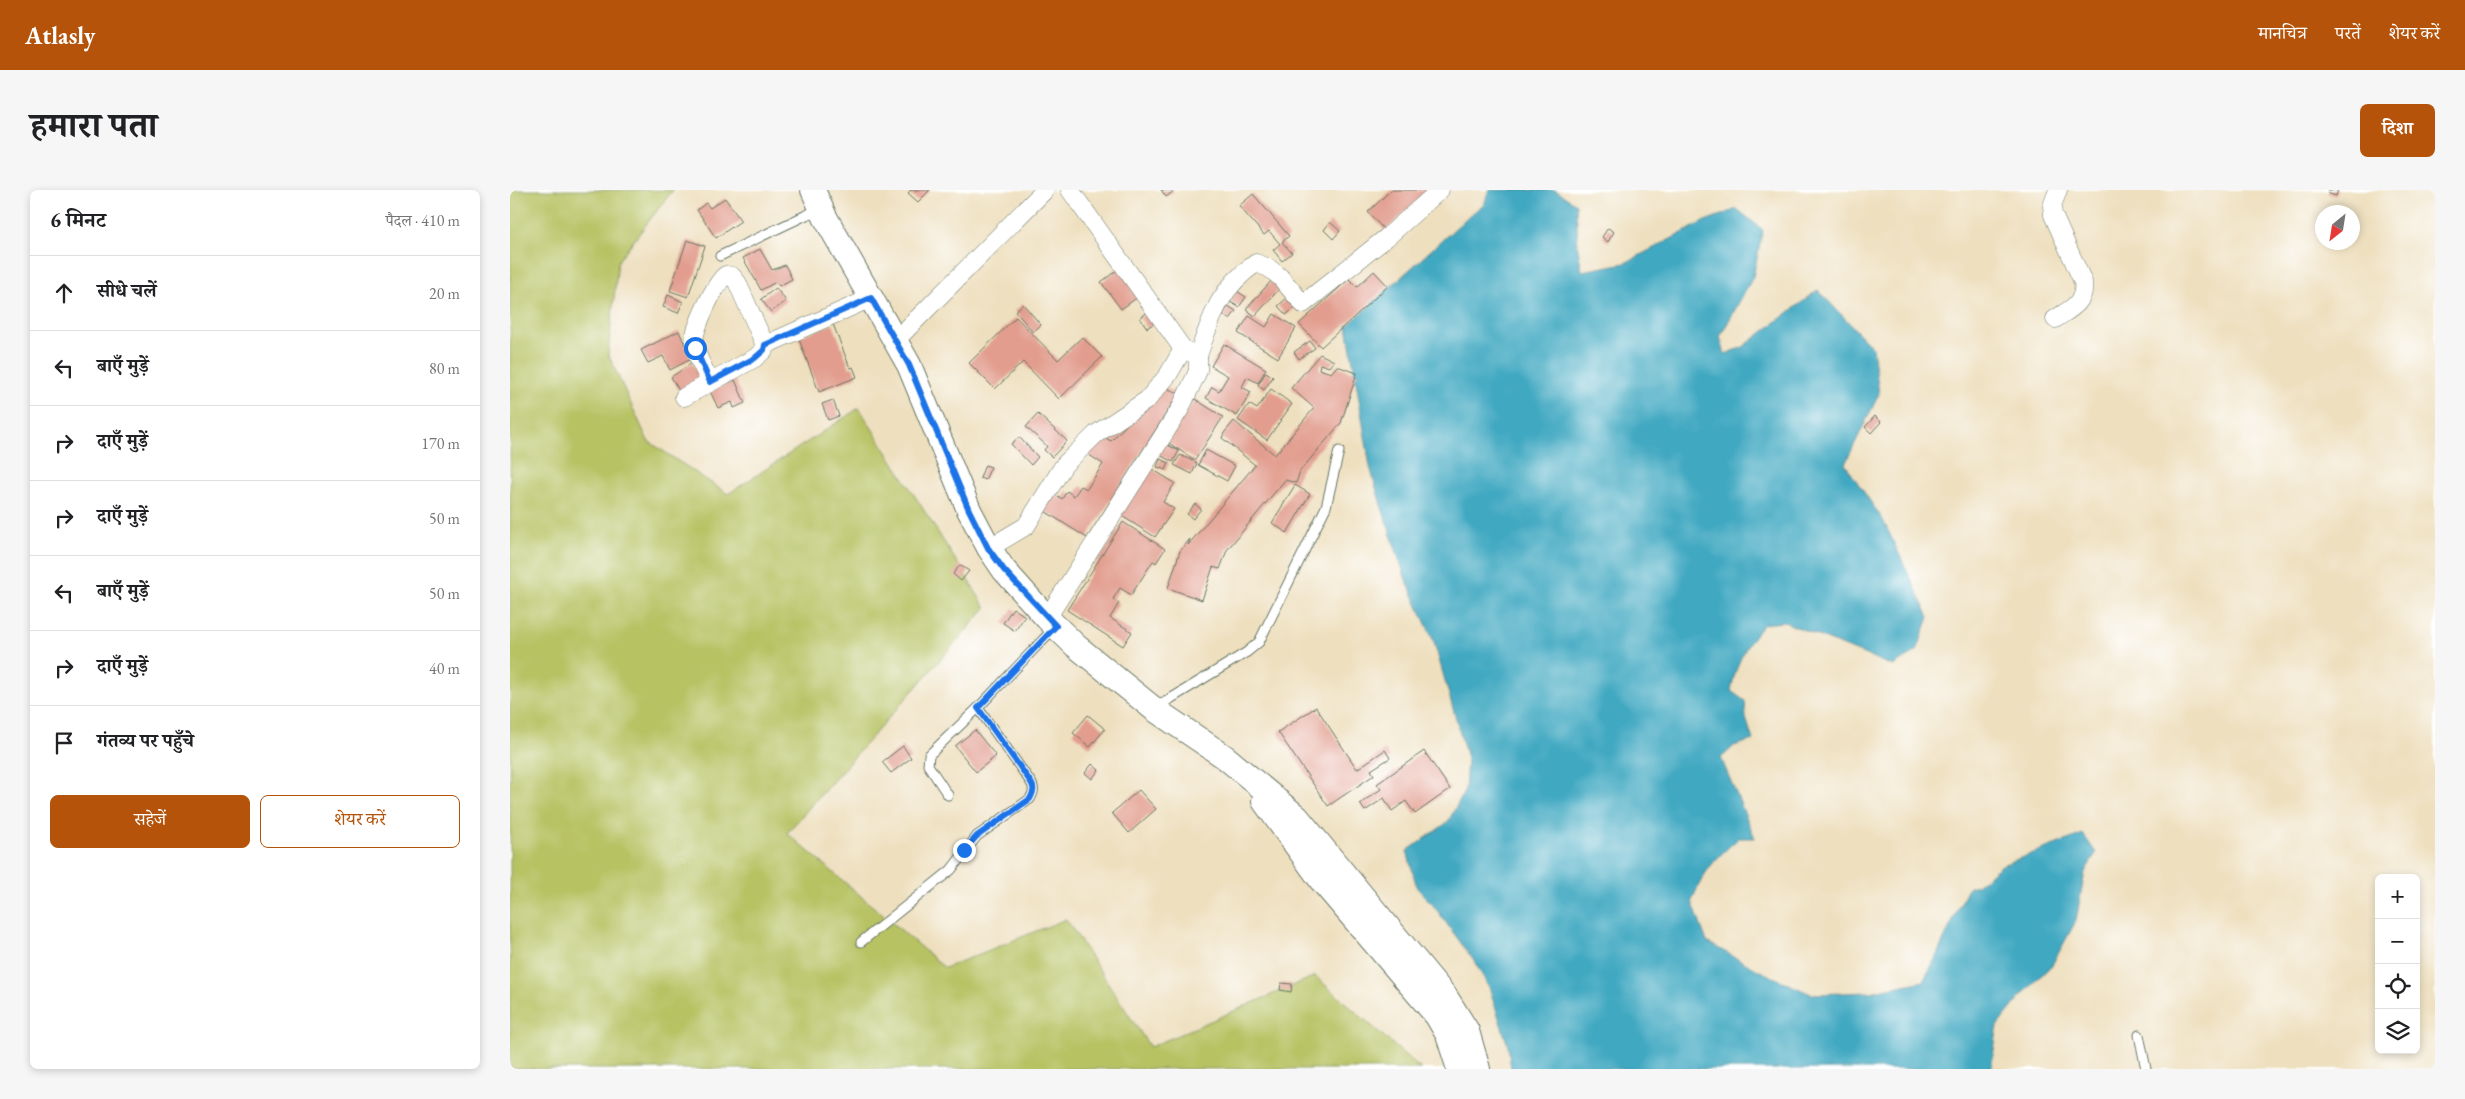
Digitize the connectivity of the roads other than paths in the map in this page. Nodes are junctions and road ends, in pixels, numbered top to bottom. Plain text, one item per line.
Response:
1 (1045, 190) edge
2 (1070, 190) edge
3 (1440, 190) edge
4 (2058, 190) edge
5 (817, 199) edge
6 (720, 256) dead end
7 (871, 298) junction
8 (2055, 319) dead end
9 (895, 341) junction
10 (765, 345) junction
11 (1190, 353) junction
12 (710, 382) junction
13 (684, 396) dead end
14 (1339, 451) dead end
15 (988, 548) junction
16 (1051, 622) junction
17 (978, 708) junction
18 (1154, 709) junction
19 (1242, 771) junction
20 (948, 795) dead end
21 (861, 942) dead end
22 (2139, 1036) dead end
23 (1459, 1069) edge
24 (1478, 1069) edge
25 (2146, 1069) edge

1 - 9 street
2 - 11 street
3 - 11 street
4 - 8 street
5 - 6 lane
5 - 7 street
7 - 9 street
7 - 10 street
9 - 15 street
10 - 12 street
10 - 12 street
11 - 15 street
11 - 16 street
12 - 13 street
14 - 18 lane
15 - 16 street
16 - 17 lane
16 - 18 street
17 - 20 lane
17 - 21 lane
18 - 19 street
19 - 23 street
19 - 24 street
22 - 25 lane

